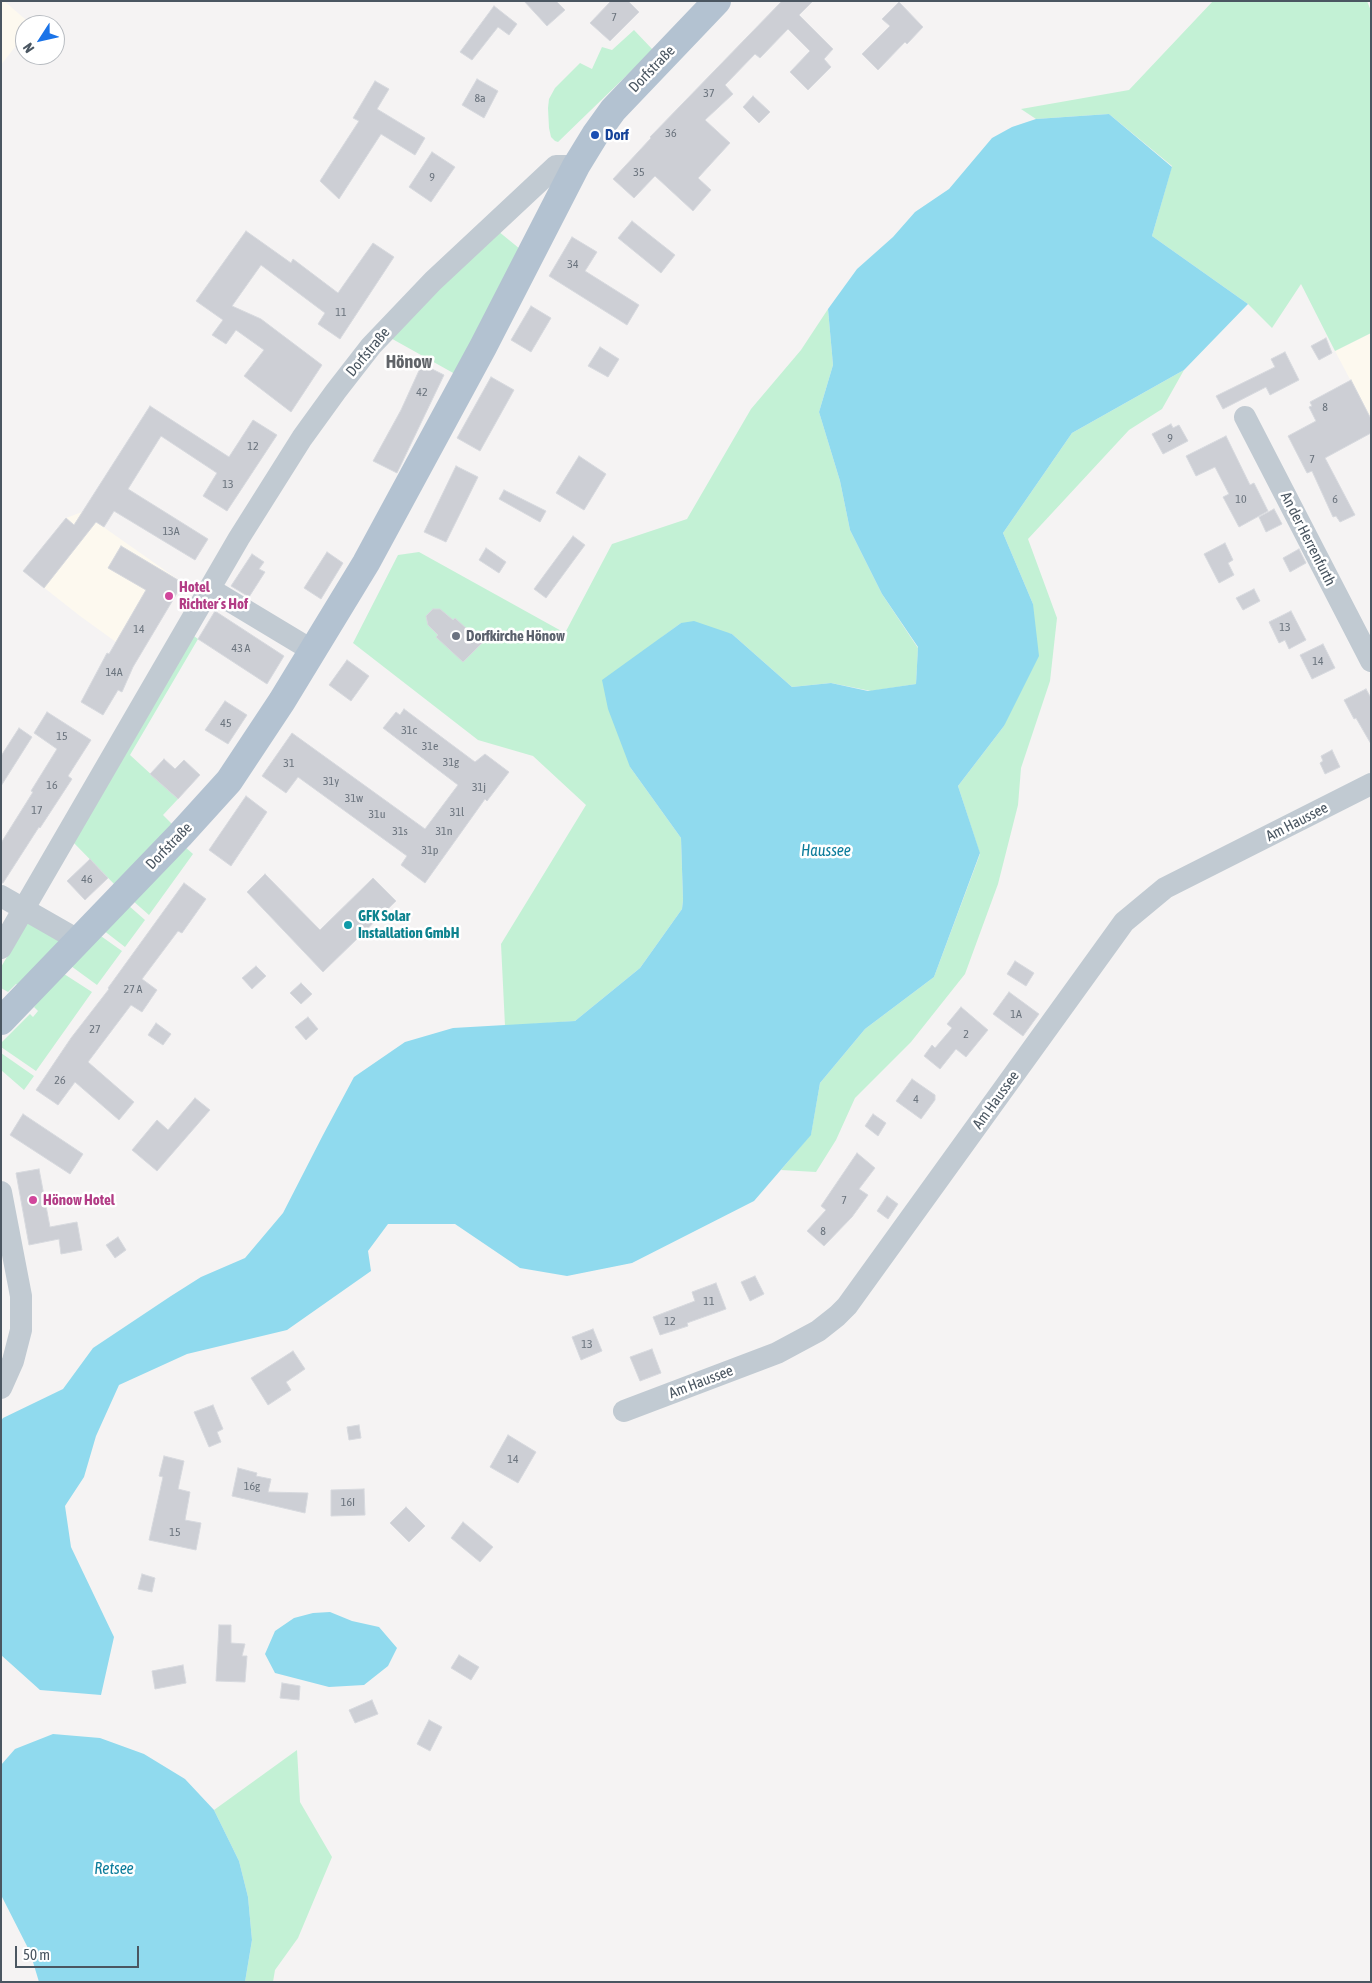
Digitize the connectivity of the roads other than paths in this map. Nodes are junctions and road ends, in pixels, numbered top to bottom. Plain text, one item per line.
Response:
1 (717, 1) edge
2 (576, 166) junction
3 (1245, 417) dead end
4 (210, 589) junction
5 (313, 651) junction
6 (1371, 661) edge
7 (1371, 784) edge
8 (1, 896) edge
9 (23, 909) junction
10 (78, 940) junction
11 (1, 948) edge
12 (1, 1021) edge
13 (2, 1195) edge
14 (1, 1388) edge
15 (624, 1411) dead end

1 - 2 main road, Dorfstraße
2 - 4 street, Dorfstraße
2 - 5 main road, Dorfstraße
3 - 6 street, An der Herrenfurth
4 - 5 street
4 - 9 street, Dorfstraße
5 - 10 main road, Dorfstraße
7 - 15 street, Am Haussee
8 - 9 street
9 - 10 street
9 - 11 street, Dorfstraße
10 - 12 main road, Dorfstraße
13 - 14 street

